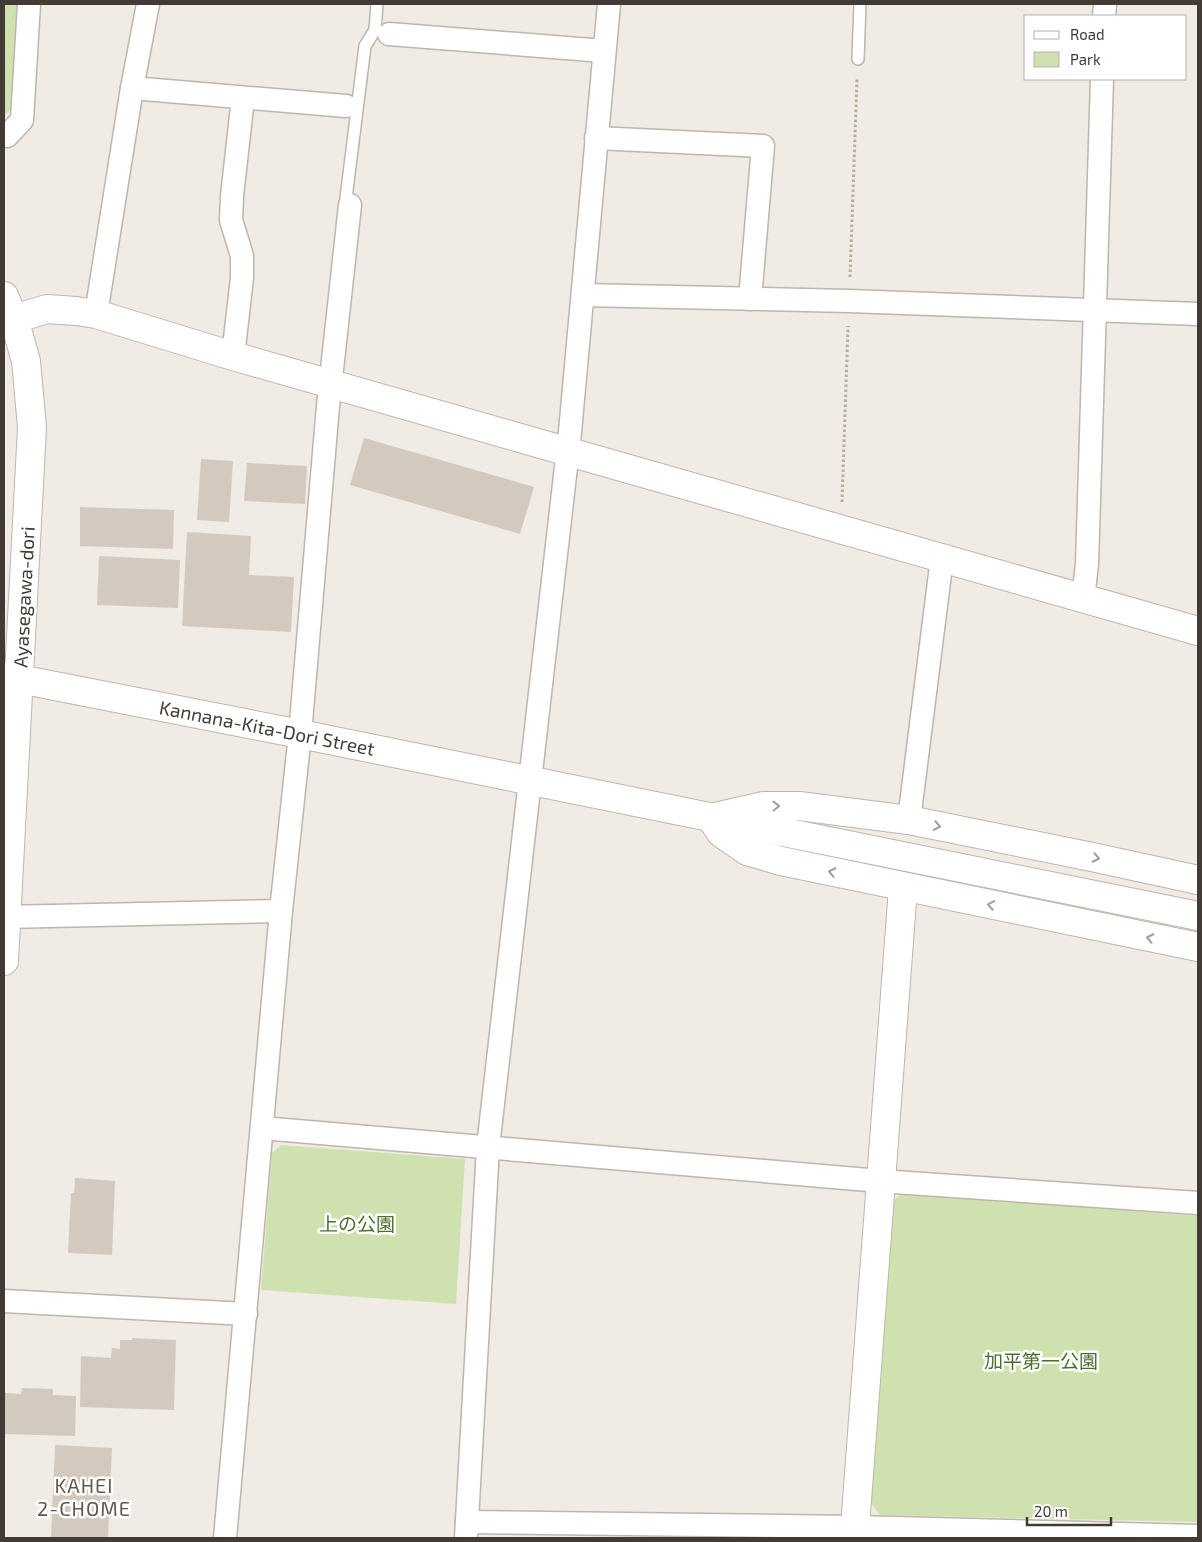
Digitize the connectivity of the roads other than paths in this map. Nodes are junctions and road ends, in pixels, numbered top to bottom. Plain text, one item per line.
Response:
1 (29, 4) edge
2 (148, 4) edge
3 (377, 4) edge
4 (609, 4) edge
5 (860, 4) edge
6 (382, 32) junction
7 (604, 51) junction
8 (858, 59) dead end
9 (1102, 80) edge
10 (132, 88) junction
11 (243, 98) junction
12 (351, 106) junction
13 (4, 136) edge
14 (596, 138) junction
15 (350, 205) joint
16 (583, 295) junction
17 (750, 299) junction
18 (9, 307) edge
19 (1094, 311) junction
20 (96, 314) junction
21 (1198, 314) edge
22 (233, 356) junction
23 (331, 384) junction
24 (568, 452) junction
25 (942, 558) junction
26 (1082, 599) junction
27 (1198, 631) edge
28 (12, 677) edge
29 (300, 734) junction
30 (10, 745) edge
31 (530, 782) junction
32 (711, 818) junction
33 (909, 820) junction
34 (1198, 880) edge
35 (903, 888) junction
36 (281, 911) junction
37 (5, 916) edge
38 (1198, 916) edge
39 (1198, 947) edge
40 (4, 961) edge
41 (262, 1128) junction
42 (488, 1147) junction
43 (880, 1181) junction
44 (1198, 1202) edge
45 (4, 1301) edge
46 (246, 1314) junction
47 (466, 1530) edge
48 (855, 1532) edge
49 (1198, 1536) edge
50 (225, 1538) edge

1 - 13 street
2 - 10 street
3 - 6 lane
4 - 7 street
5 - 8 lane
6 - 7 street
6 - 12 lane
7 - 14 street
9 - 19 street
10 - 11 street
10 - 20 street
11 - 12 street
11 - 22 street
12 - 15 lane
14 - 16 street
14 - 17 street
15 - 23 street
16 - 17 street
16 - 24 street
17 - 19 street
18 - 20 street
18 - 28 street, Ayasegawa-dori
19 - 21 street
19 - 26 street
20 - 22 street
22 - 23 street
23 - 24 street
23 - 29 street
24 - 25 street
24 - 31 street
25 - 26 street
25 - 33 street
26 - 27 street
28 - 29 street, Kannana-Kita-Dori Street
28 - 30 street, Ayasegawa-dori
29 - 31 street, Kannana-Kita-Dori Street
29 - 36 street
30 - 37 street, Ayasegawa-dori
31 - 32 street, Kannana-Kita-Dori Street
31 - 42 street
32 -> 33 street
35 -> 32 street
32 - 38 street, Kannana-Kita-Dori Street
33 -> 34 street
39 -> 35 street
35 - 43 street
36 - 37 street
36 - 41 street
37 - 40 street, Ayasegawa-dori
41 - 42 street
41 - 46 street
42 - 43 street
42 - 47 street
43 - 44 street
43 - 48 street
45 - 46 street
46 - 50 street
47 - 48 street
48 - 49 street

